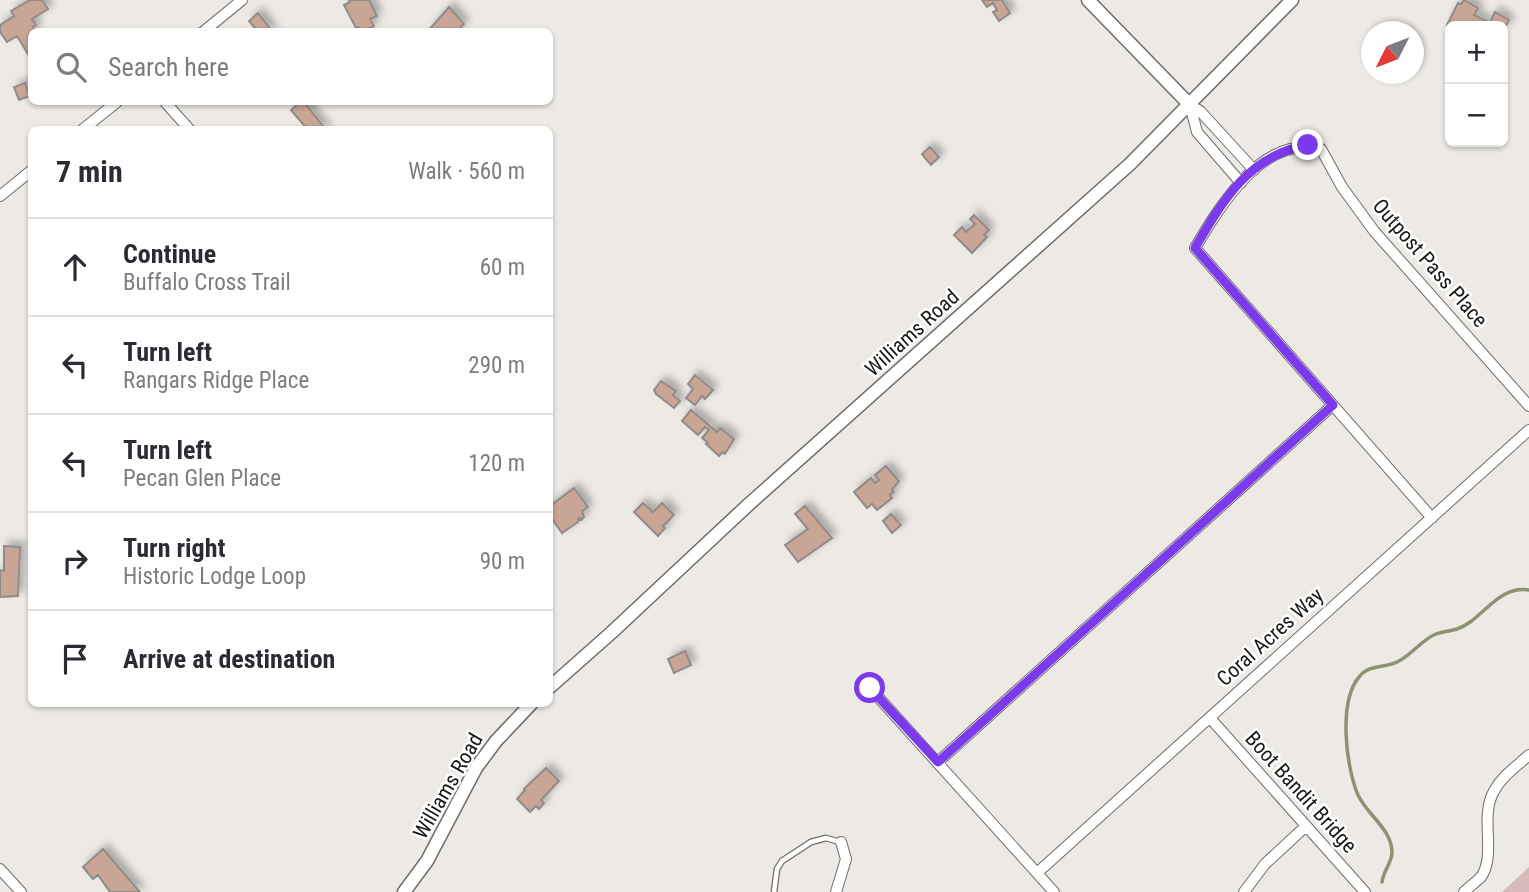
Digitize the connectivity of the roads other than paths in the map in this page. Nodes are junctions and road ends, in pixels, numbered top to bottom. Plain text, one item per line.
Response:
1 (242, 0) edge
2 (1088, 0) edge
3 (1292, 0) edge
4 (208, 28) edge
5 (113, 105) edge
6 (168, 105) edge
7 (1190, 105) junction
8 (87, 126) edge
9 (186, 126) edge
10 (1254, 170) junction
11 (28, 173) edge
12 (1241, 183) junction
13 (0, 196) edge
14 (1333, 405) junction
15 (1529, 406) edge
16 (1529, 430) edge
17 (1432, 518) junction
18 (553, 684) edge
19 (870, 688) dead end
20 (528, 707) edge
21 (1210, 718) junction
22 (1529, 755) edge
23 (938, 762) junction
24 (1306, 826) junction
25 (841, 842) joint
26 (0, 869) edge
27 (1037, 873) junction
28 (21, 892) edge
29 (404, 892) edge
30 (774, 892) edge
31 (836, 892) edge
32 (1054, 892) edge
33 (1244, 892) edge
34 (1364, 892) edge
35 (1464, 892) edge

1 - 4 street
2 - 7 street
3 - 7 street, Williams Road
5 - 8 street
6 - 9 street
7 - 10 street
7 - 12 street
7 - 18 street, Williams Road
10 - 12 street
10 - 15 street, Outpost Pass Place
11 - 13 street
12 - 14 street
14 - 17 street
14 - 23 street
16 - 17 street, Coral Acres Way
17 - 21 street, Coral Acres Way
19 - 23 street
20 - 29 street, Williams Road
21 - 24 street, Boot Bandit Bridge
21 - 27 street, Coral Acres Way
22 - 35 street
23 - 27 street
24 - 33 street
24 - 34 street, Boot Bandit Bridge
25 - 30 lane
25 - 31 street
26 - 28 street
27 - 32 street

